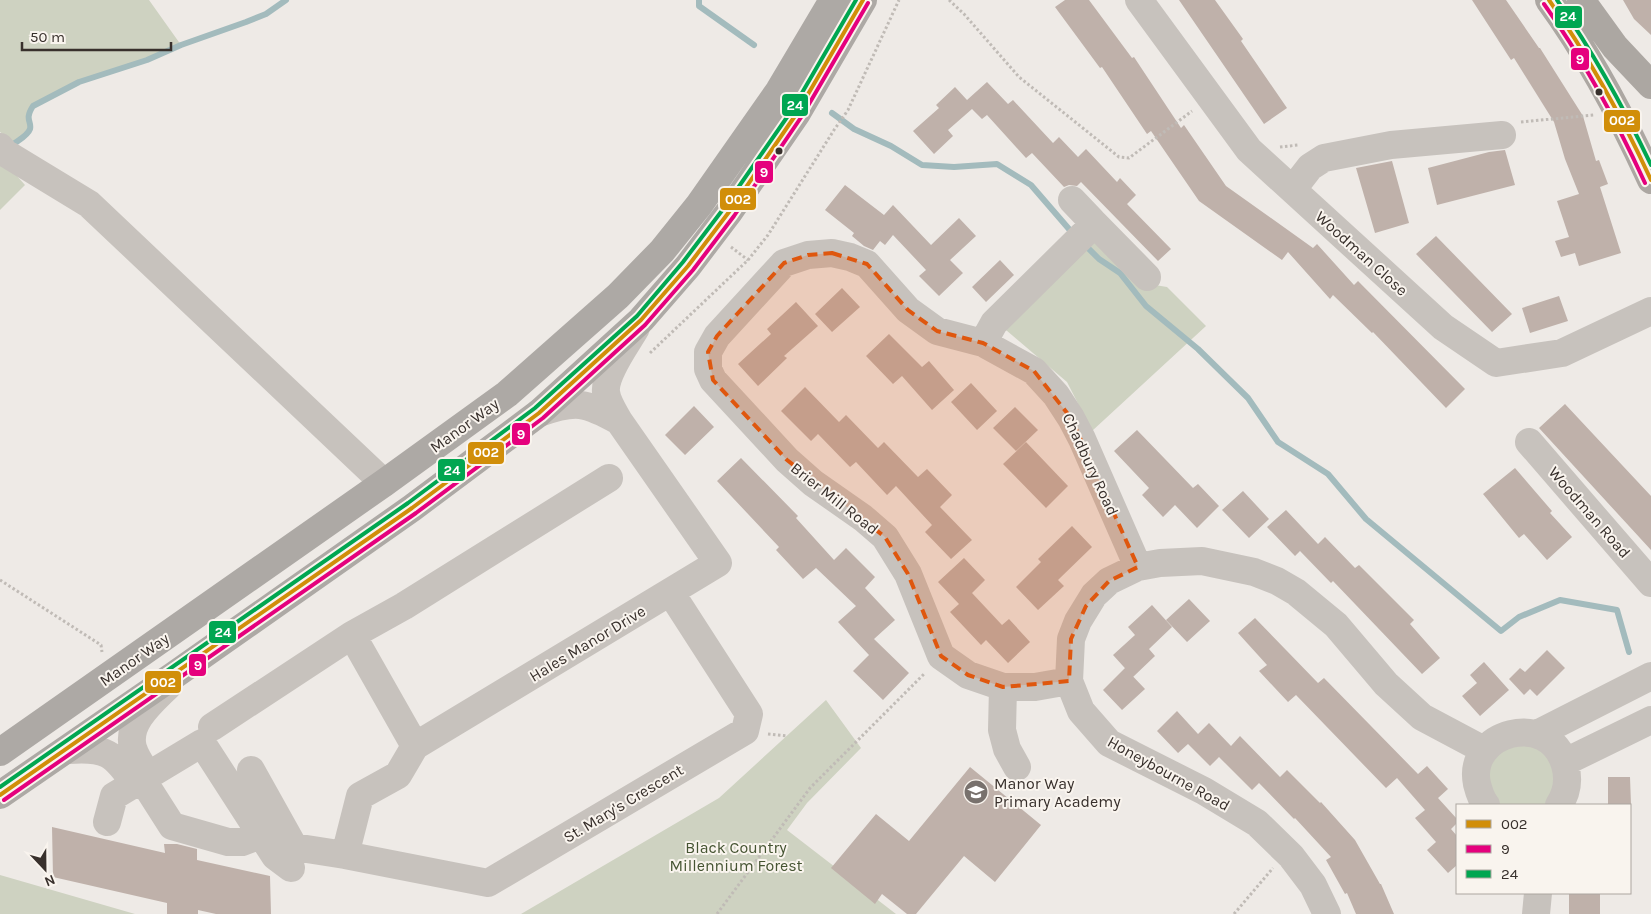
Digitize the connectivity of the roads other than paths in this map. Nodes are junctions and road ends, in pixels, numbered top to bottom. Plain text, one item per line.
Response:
1 (833, 0) edge
2 (863, 0) edge
3 (1139, 0) edge
4 (1549, 0) edge
5 (1581, 0) edge
6 (1651, 84) edge
7 (1502, 136) dead end
8 (0, 147) edge
9 (1651, 180) edge
10 (1292, 190) junction
11 (1072, 200) dead end
12 (1083, 233) junction
13 (1148, 277) dead end
14 (1651, 311) edge
15 (641, 320) junction
16 (983, 343) junction
17 (708, 369) joint
18 (540, 413) junction
19 (618, 421) junction
20 (1529, 442) dead end
21 (609, 478) dead end
22 (384, 483) junction
23 (1138, 567) junction
24 (1651, 583) edge
25 (671, 593) junction
26 (352, 635) junction
27 (192, 663) junction
28 (1651, 676) edge
29 (1069, 681) junction
30 (1003, 687) junction
31 (1651, 720) edge
32 (212, 727) dead end
33 (1537, 734) junction
34 (415, 746) junction
35 (68, 750) junction
36 (1484, 750) junction
37 (0, 752) edge
38 (1565, 762) junction
39 (1017, 766) dead end
40 (251, 770) dead end
41 (141, 779) junction
42 (0, 795) edge
43 (1485, 804) edge
44 (1560, 804) edge
45 (108, 822) dead end
46 (261, 835) junction
47 (345, 855) junction
48 (291, 868) dead end
49 (1538, 894) edge
50 (1326, 914) edge
51 (1536, 914) edge

1 - 22 highway, Manor Way
2 - 15 highway
3 - 10 street, Woodman Close
4 - 9 main road
5 - 6 main road
7 - 10 street
8 - 22 street
10 - 14 street, Woodman Close
11 - 12 street
12 - 13 street
12 - 16 street
15 - 18 highway
15 - 19 street, Hales Manor Drive
16 - 17 street, Chadbury Road
16 - 23 street, Chadbury Road
17 - 30 street, Brier Mill Road
18 - 19 street, Hales Manor Drive
18 - 27 highway
19 - 25 street, Hales Manor Drive
20 - 24 street, Woodman Road
21 - 26 street
22 - 37 highway, Manor Way
23 - 29 street, Honeybourne Road
23 - 36 street, Honeybourne Road
25 - 34 street, Hales Manor Drive
25 - 47 street, St. Mary's Crescent
26 - 32 street
26 - 34 street
27 - 35 highway
27 - 41 street
28 - 33 street
29 - 30 street
29 - 50 street, Honeybourne Road
30 - 39 street
31 - 38 street
33 - 36 street
33 - 38 street
34 - 47 street
35 - 41 street
35 - 42 highway
36 - 43 street
38 - 44 street
40 - 47 street, St. Mary's Crescent
41 - 45 street
41 - 46 street
41 - 46 street
46 - 48 street
49 - 51 street

